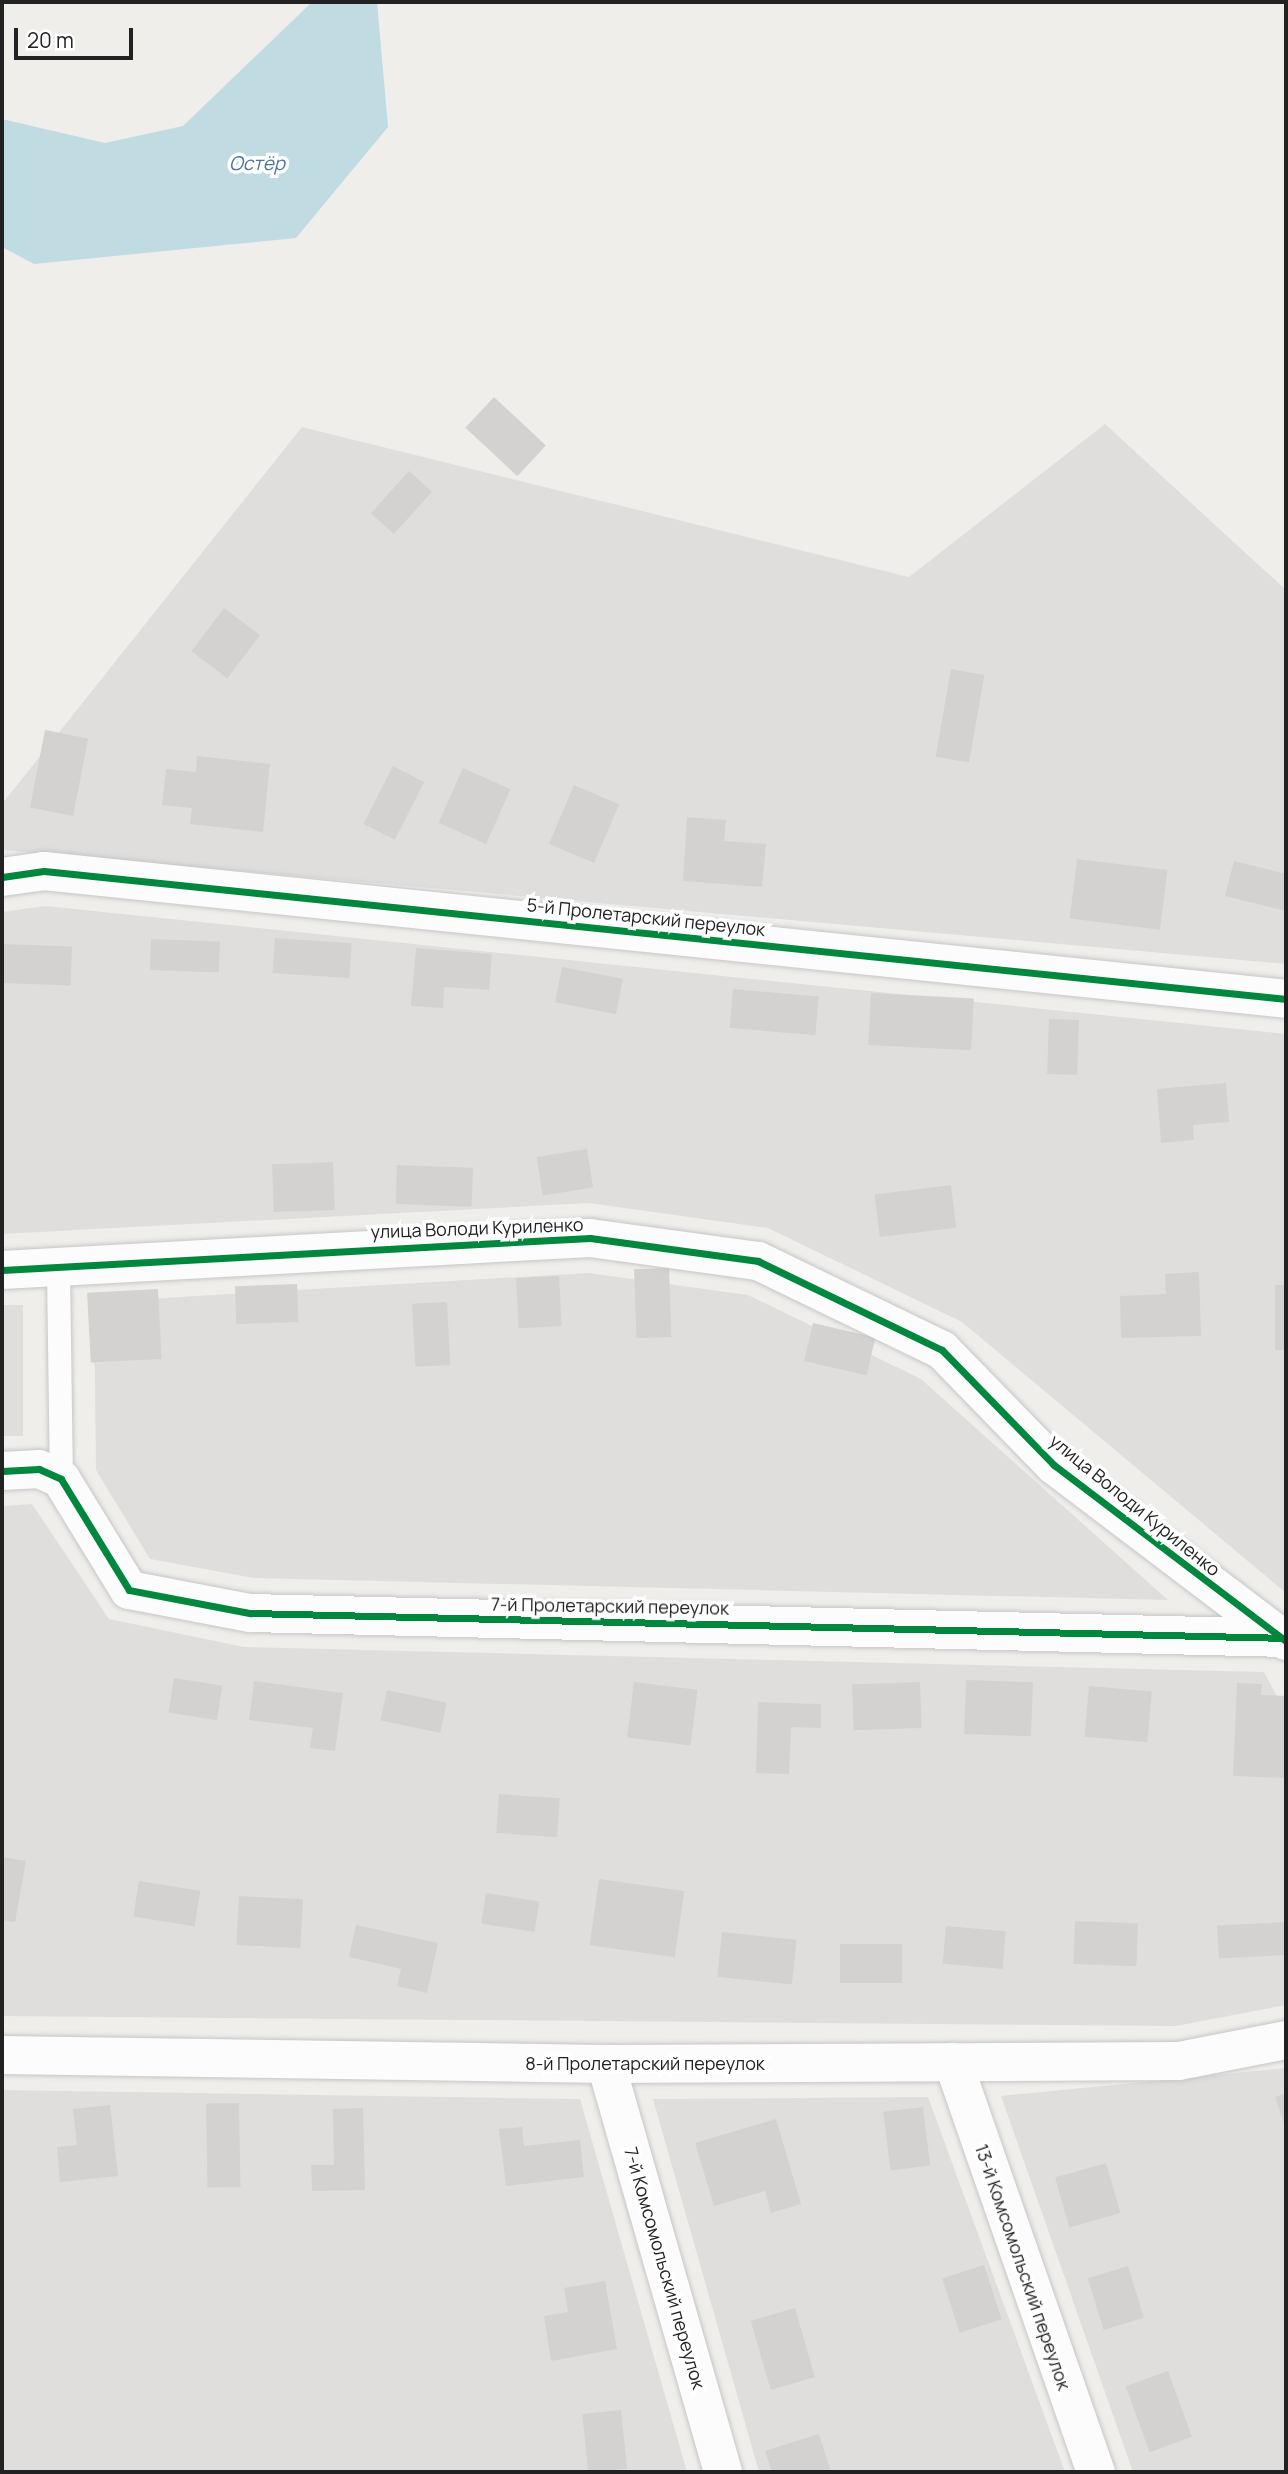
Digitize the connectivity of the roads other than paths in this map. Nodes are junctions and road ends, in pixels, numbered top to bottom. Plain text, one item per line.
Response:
1 (2, 877) edge
2 (1286, 999) edge
3 (58, 1269) junction
4 (2, 1270) edge
5 (2, 1471) edge
6 (61, 1479) junction
7 (1285, 1639) edge
8 (1286, 2040) edge
9 (2, 2055) edge
10 (953, 2062) junction
11 (606, 2064) junction
12 (723, 2472) edge
13 (1096, 2472) edge

1 - 2 street, 5-й Пролетарский переулок
3 - 4 street, улица Володи Куриленко
3 - 6 lane
3 - 7 street, улица Володи Куриленко
5 - 6 street
6 - 7 street, 7-й Пролетарский переулок
8 - 10 street, 8-й Пролетарский переулок
9 - 11 street, 8-й Пролетарский переулок
10 - 11 street, 8-й Пролетарский переулок
10 - 13 street, 13-й Комсомольский переулок
11 - 12 street, 7-й Комсомольский переулок

